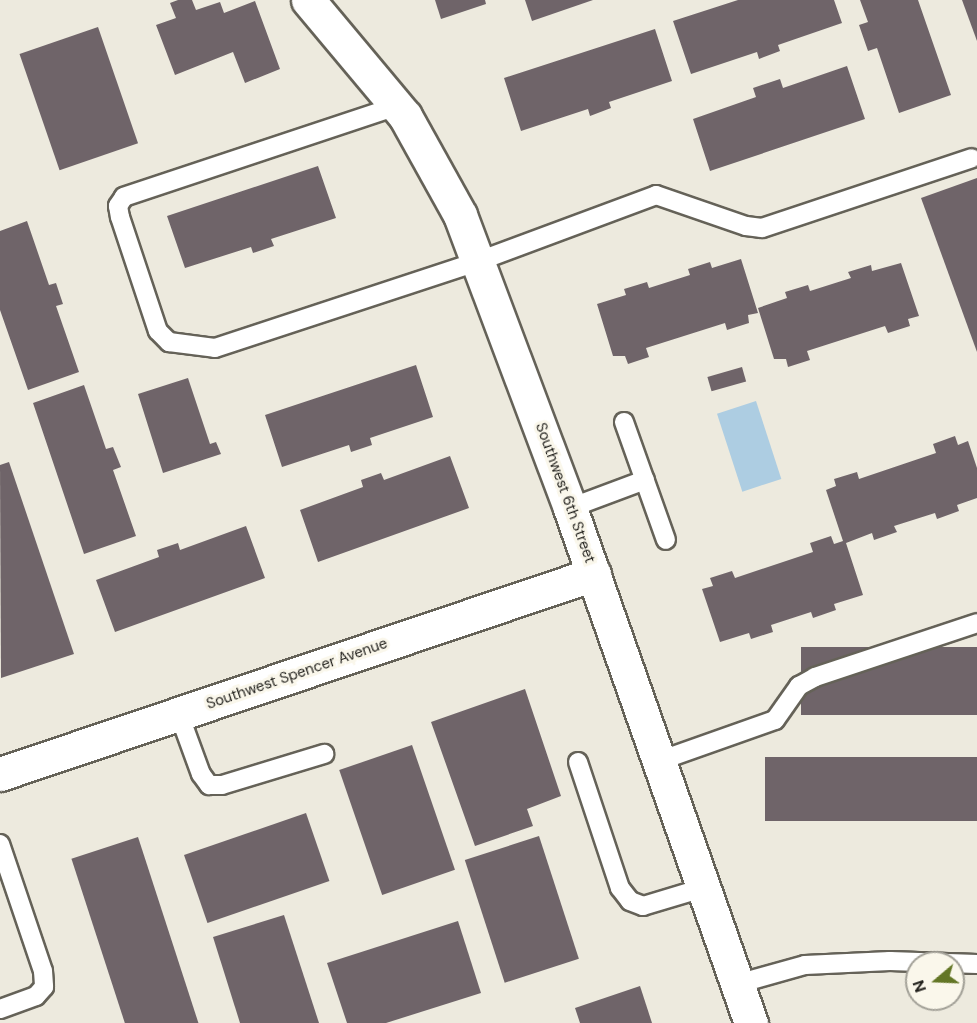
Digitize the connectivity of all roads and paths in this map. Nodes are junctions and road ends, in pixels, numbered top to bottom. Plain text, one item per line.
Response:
1 (308, 0) edge
2 (397, 106) junction
3 (972, 159) dead end
4 (479, 261) junction
5 (624, 422) dead end
6 (645, 480) junction
7 (570, 508) junction
8 (666, 540) dead end
9 (594, 574) junction
10 (977, 623) edge
11 (179, 714) junction
12 (324, 754) dead end
13 (659, 761) junction
14 (578, 762) dead end
15 (0, 774) edge
16 (0, 844) edge
17 (703, 888) junction
18 (977, 964) edge
19 (737, 984) junction
20 (0, 1009) edge
21 (751, 1023) edge

1 - 2 street, Southwest 6th Street
2 - 4 street, Southwest 6th Street
2 - 4 lane
3 - 4 lane
4 - 7 street, Southwest 6th Street
5 - 6 lane
6 - 7 lane
6 - 8 lane
7 - 9 street, Southwest 6th Street
9 - 11 street, Southwest Spencer Avenue
9 - 13 street, Southwest 6th Street
10 - 13 lane
11 - 12 lane
11 - 15 street, Southwest Spencer Avenue
13 - 17 street, Southwest 6th Street
14 - 17 lane
16 - 20 lane
17 - 19 street, Southwest 6th Street
18 - 19 lane
19 - 21 street, Southwest 6th Street

